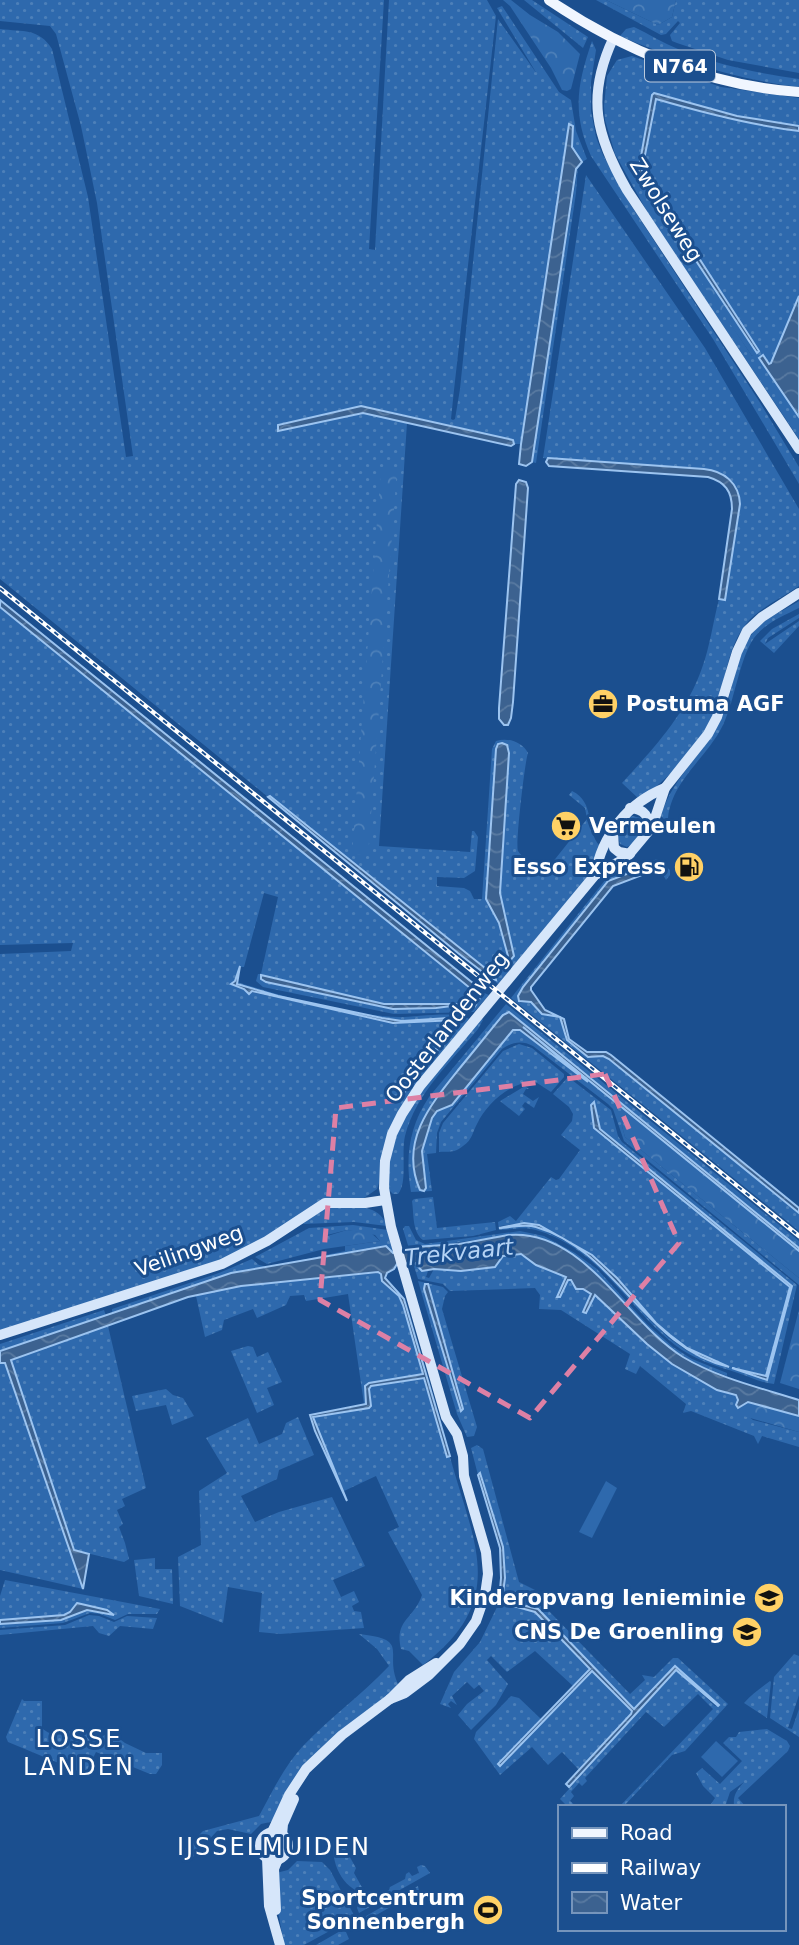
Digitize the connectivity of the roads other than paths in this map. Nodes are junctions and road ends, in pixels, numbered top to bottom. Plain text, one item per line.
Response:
1 (549, 0) edge
2 (613, 39) junction
3 (799, 92) edge
4 (799, 449) edge
5 (799, 593) edge
6 (666, 788) junction
7 (630, 808) junction
8 (613, 829) junction
9 (647, 834) junction
10 (629, 854) junction
11 (595, 875) junction
12 (385, 1200) junction
13 (0, 1335) edge
14 (277, 1833) junction
15 (267, 1858) junction
16 (278, 1859) junction
17 (277, 1932) junction
18 (280, 1945) edge

1 - 2 main road, N764
2 - 3 main road, N764
2 - 4 street, Zwolseweg
5 - 6 street, Oosterlandenweg
6 - 7 street, Oosterlandenweg
6 - 9 street, Oosterlandenweg
7 - 8 street, Oosterlandenweg
7 - 9 street
8 - 10 street
8 - 11 street, Oosterlandenweg
9 - 10 street, Oosterlandenweg
10 - 11 street, Oosterlandenweg
11 - 12 street, Oosterlandenweg
12 - 13 street, Veilingweg
12 - 14 street, Oosterlandenweg
14 - 15 street
14 - 16 street
15 - 16 street
15 - 17 street
16 - 17 street
17 - 18 street

